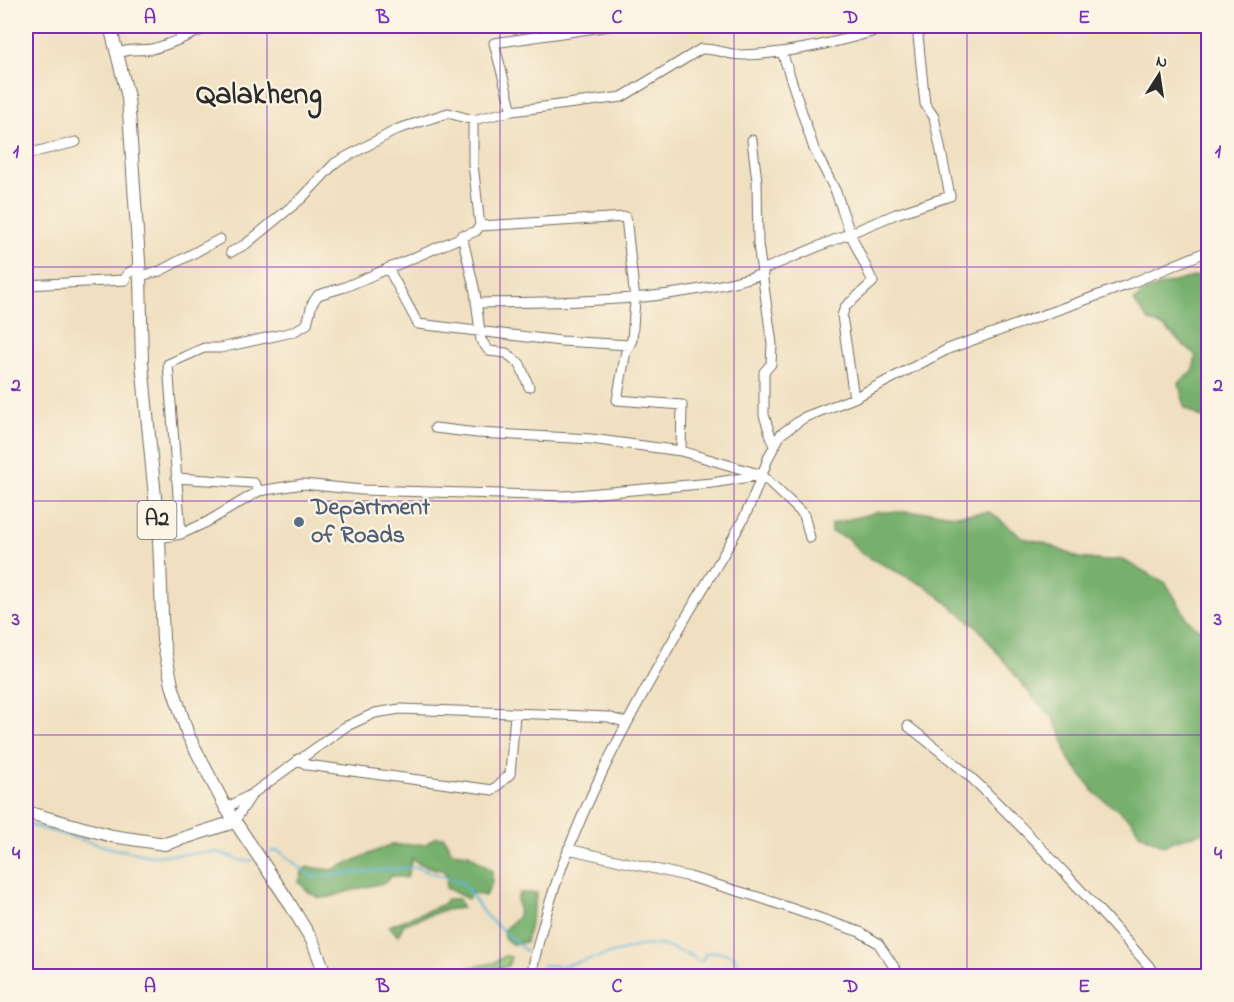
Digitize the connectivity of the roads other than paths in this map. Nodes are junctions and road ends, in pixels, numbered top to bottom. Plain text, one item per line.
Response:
1 (110, 26) edge
2 (210, 26) edge
3 (609, 26) edge
4 (891, 26) edge
5 (917, 26) edge
6 (782, 52) junction
7 (119, 53) junction
8 (512, 111) junction
9 (474, 120) junction
10 (752, 140) dead end
11 (76, 142) dead end
12 (26, 154) edge
13 (480, 226) junction
14 (850, 233) junction
15 (462, 235) junction
16 (220, 239) dead end
17 (1209, 251) edge
18 (231, 252) dead end
19 (388, 268) junction
20 (140, 272) junction
21 (763, 272) junction
22 (26, 285) edge
23 (635, 300) junction
24 (476, 303) junction
25 (479, 331) junction
26 (630, 345) junction
27 (530, 387) dead end
28 (854, 398) junction
29 (435, 428) dead end
30 (774, 446) junction
31 (681, 451) junction
32 (762, 476) junction
33 (176, 478) junction
34 (259, 491) junction
35 (181, 534) junction
36 (159, 538) junction
37 (810, 538) dead end
38 (515, 715) junction
39 (627, 723) junction
40 (908, 726) dead end
41 (298, 759) junction
42 (252, 794) junction
43 (226, 808) junction
44 (26, 812) edge
45 (234, 822) junction
46 (210, 829) junction
47 (568, 849) junction
48 (326, 976) edge
49 (531, 976) edge
50 (900, 976) edge
51 (1158, 976) edge

1 - 7 main road, A2
2 - 7 street
3 - 8 street
4 - 6 street
5 - 14 street
6 - 8 street
6 - 14 street
7 - 20 main road, A2
8 - 9 street
9 - 13 street
9 - 18 street
10 - 21 street
11 - 12 street
13 - 15 street
13 - 23 street
14 - 21 street
14 - 28 street
15 - 19 street
15 - 24 street
16 - 20 street
17 - 28 street
19 - 25 street
19 - 33 street
20 - 22 street
20 - 36 main road, A2
21 - 23 street
21 - 30 street
23 - 24 street
23 - 26 street
24 - 25 street
25 - 26 street
25 - 27 street
26 - 31 street
28 - 30 street
29 - 31 street
30 - 32 street
31 - 32 street
32 - 34 street
32 - 37 street
32 - 39 street
33 - 34 street
33 - 35 street
34 - 35 street
35 - 36 street
36 - 43 main road, A2
38 - 39 street
38 - 41 street
38 - 41 street
39 - 47 street
40 - 51 street
41 - 42 street
42 - 43 street
42 - 45 street
43 - 45 main road, A2
43 - 46 main road
44 - 46 main road
45 - 46 main road
45 - 48 main road, A2
47 - 49 street
47 - 50 street

